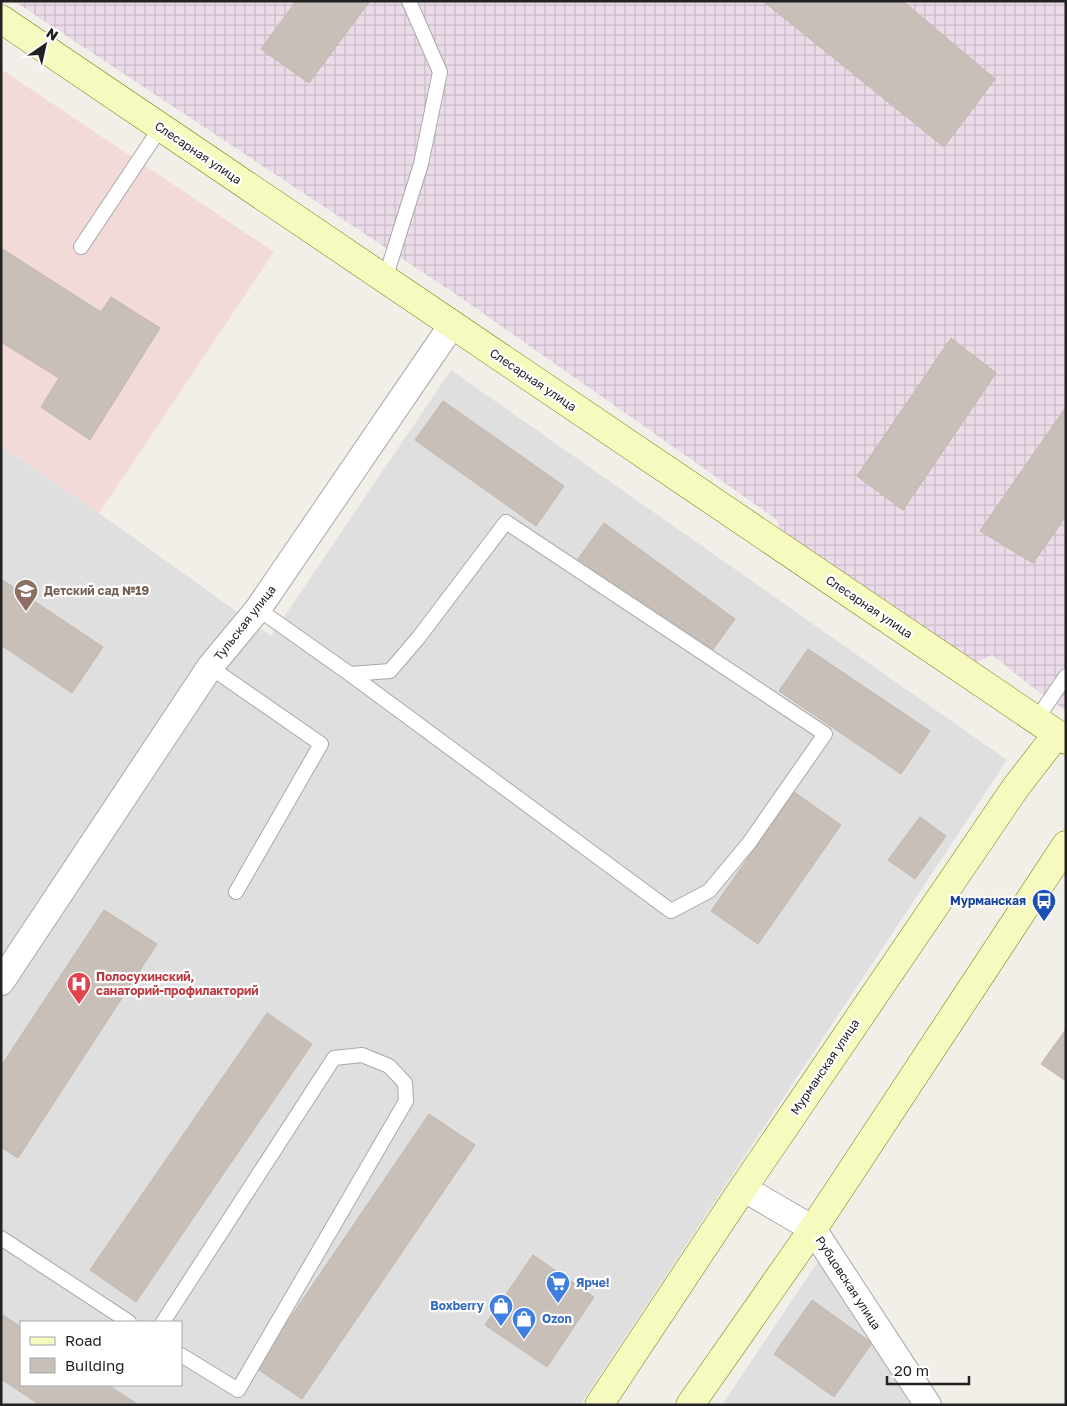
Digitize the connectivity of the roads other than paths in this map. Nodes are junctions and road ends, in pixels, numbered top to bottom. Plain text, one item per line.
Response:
1 (409, 1) edge
2 (1, 19) edge
3 (161, 128) junction
4 (81, 247) dead end
5 (385, 279) junction
6 (452, 325) junction
7 (258, 609) junction
8 (210, 667) junction
9 (350, 674) junction
10 (1066, 676) edge
11 (1053, 731) edge
12 (1066, 845) edge
13 (236, 892) dead end
14 (1, 982) edge
15 (743, 1188) junction
16 (813, 1229) junction
17 (1, 1238) edge
18 (127, 1321) edge
19 (164, 1321) edge
20 (182, 1356) edge
21 (599, 1405) edge
22 (690, 1405) edge
23 (928, 1405) edge

1 - 5 lane
2 - 3 main road, Слесарная улица
3 - 4 lane
3 - 5 main road, Слесарная улица
5 - 6 main road, Слесарная улица
6 - 7 street, Тульская улица
6 - 11 main road, Слесарная улица
7 - 8 street, Тульская улица
7 - 9 lane
8 - 13 lane, Тульская улица
8 - 14 street
9 - 9 lane
10 - 11 lane
11 - 15 main road, Мурманская улица
12 - 16 main road
15 - 16 street, Рубцовская улица
15 - 21 main road, Мурманская улица
16 - 22 main road
16 - 23 street, Рубцовская улица
17 - 18 lane
19 - 20 lane

